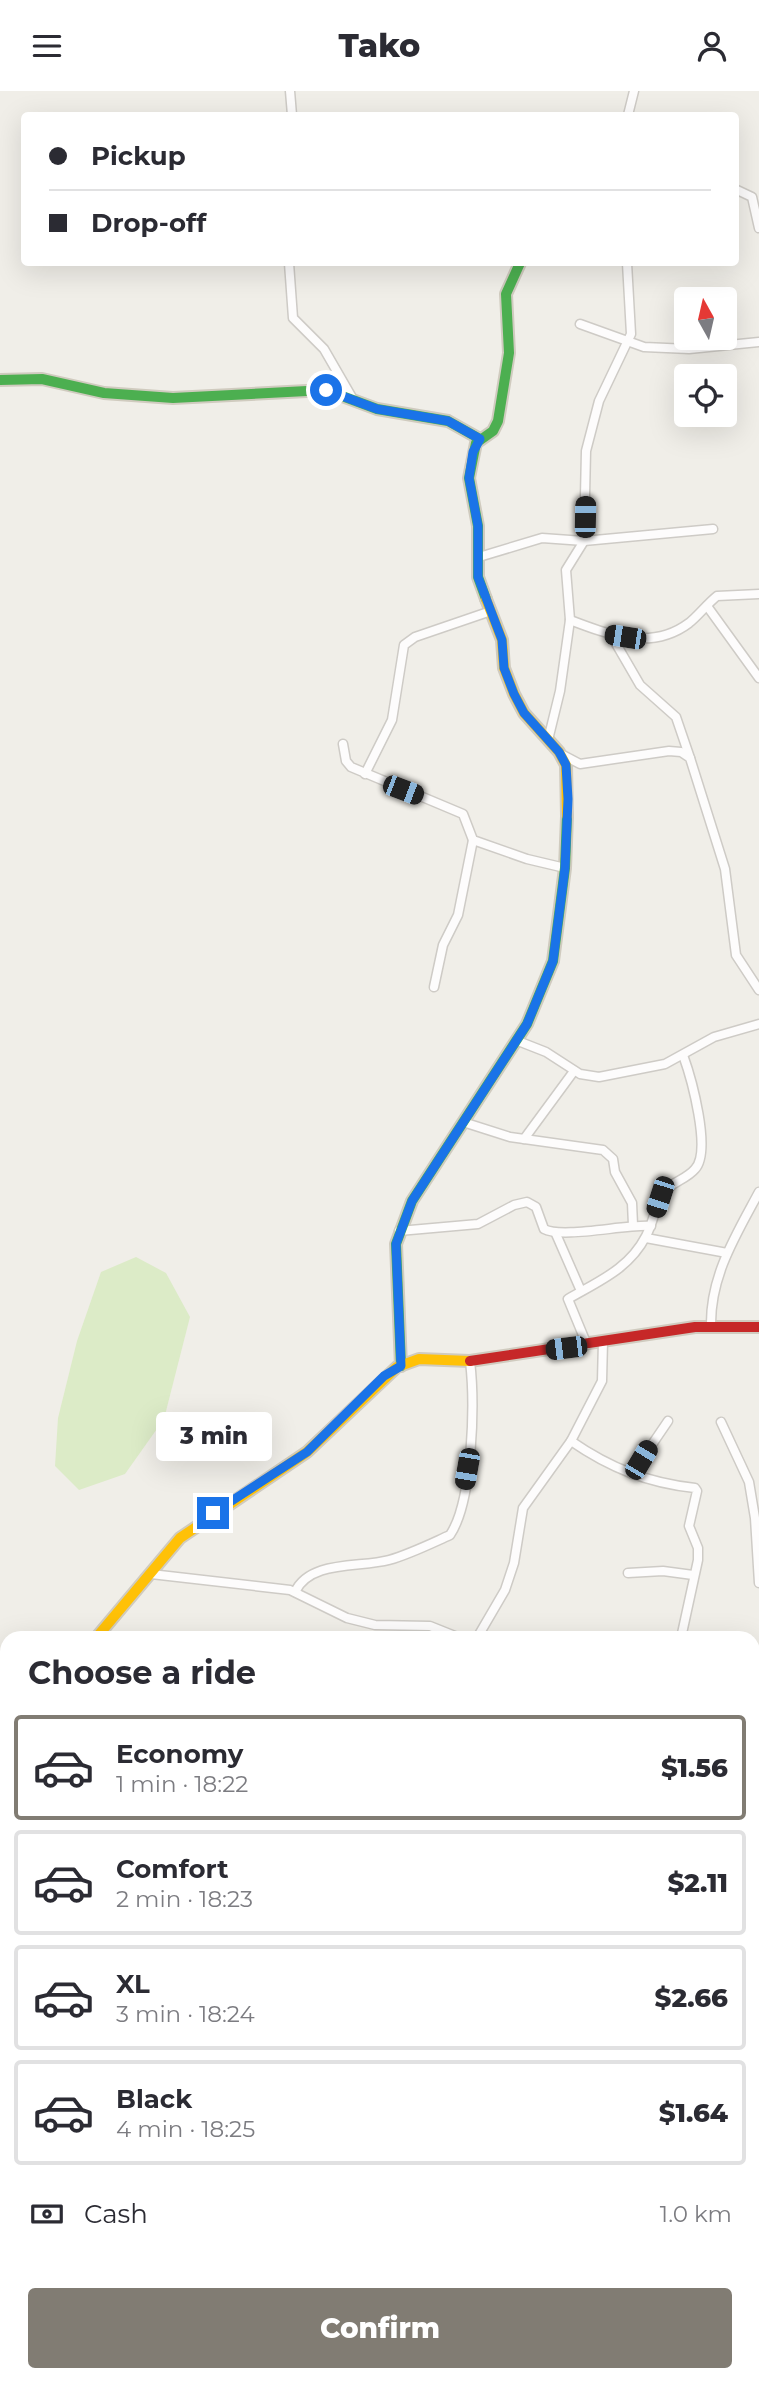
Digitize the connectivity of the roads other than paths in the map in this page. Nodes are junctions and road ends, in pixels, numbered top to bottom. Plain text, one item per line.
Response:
1 (290, 91) edge
2 (634, 91) edge
3 (292, 112) edge
4 (629, 112) edge
5 (739, 190) edge
6 (758, 224) edge
7 (289, 266) edge
8 (519, 266) edge
9 (627, 266) edge
10 (580, 324) dead end
11 (759, 342) edge
12 (628, 343) junction
13 (0, 380) edge
14 (354, 401) junction
15 (480, 439) junction
16 (713, 529) dead end
17 (584, 541) junction
18 (479, 557) junction
19 (759, 594) edge
20 (707, 606) junction
21 (491, 611) junction
22 (570, 620) junction
23 (611, 635) junction
24 (759, 678) edge
25 (548, 740) junction
26 (343, 744) dead end
27 (559, 752) junction
28 (690, 758) junction
29 (580, 764) junction
30 (365, 774) junction
31 (569, 774) junction
32 (473, 840) junction
33 (565, 868) junction
34 (434, 987) dead end
35 (759, 990) edge
36 (759, 1024) edge
37 (518, 1041) junction
38 (683, 1055) junction
39 (574, 1071) junction
40 (463, 1122) junction
41 (524, 1139) junction
42 (759, 1192) edge
43 (633, 1225) junction
44 (652, 1226) junction
45 (399, 1231) junction
46 (556, 1234) junction
47 (646, 1238) junction
48 (727, 1253) junction
49 (581, 1291) junction
50 (711, 1326) junction
51 (759, 1327) edge
52 (603, 1342) junction
53 (587, 1345) junction
54 (470, 1361) junction
55 (401, 1366) junction
56 (668, 1421) dead end
57 (721, 1422) dead end
58 (571, 1441) junction
59 (632, 1474) junction
60 (628, 1573) dead end
61 (150, 1574) junction
62 (693, 1575) junction
63 (759, 1580) edge
64 (295, 1592) junction
65 (103, 1631) edge
66 (442, 1631) edge
67 (481, 1631) edge
68 (682, 1631) edge

1 - 3 street
2 - 4 street
5 - 6 street
7 - 14 street
8 - 15 street
9 - 12 street
10 - 12 street
11 - 12 street
12 - 17 street
13 - 14 street
14 - 15 street
15 - 18 street
16 - 17 street
17 - 18 street
17 - 22 street
18 - 21 street
19 - 20 street
20 - 23 street
20 - 24 street
21 - 25 street
21 - 30 street
22 - 23 street
22 - 25 street
23 - 28 street
25 - 27 street
26 - 30 street
27 - 29 street
27 - 31 street
28 - 29 street
28 - 35 street
29 - 31 street
30 - 32 street
31 - 33 street
32 - 33 street
32 - 34 street
33 - 37 street
36 - 38 street
37 - 39 street
37 - 40 street
38 - 39 street
38 - 44 street
39 - 41 street
40 - 41 street
40 - 45 street
41 - 43 street
42 - 48 street
43 - 44 street
43 - 46 street
44 - 47 street
45 - 46 street
45 - 55 street
46 - 49 street
47 - 48 street
47 - 49 street
48 - 50 street
49 - 53 street
50 - 51 street
50 - 52 street
52 - 53 street
52 - 58 street
53 - 54 street
54 - 55 street
54 - 64 street
55 - 61 street
56 - 59 street
57 - 63 street
58 - 59 street
58 - 67 street
59 - 62 street
60 - 62 street
61 - 64 street
61 - 65 street
62 - 68 street
64 - 66 street

